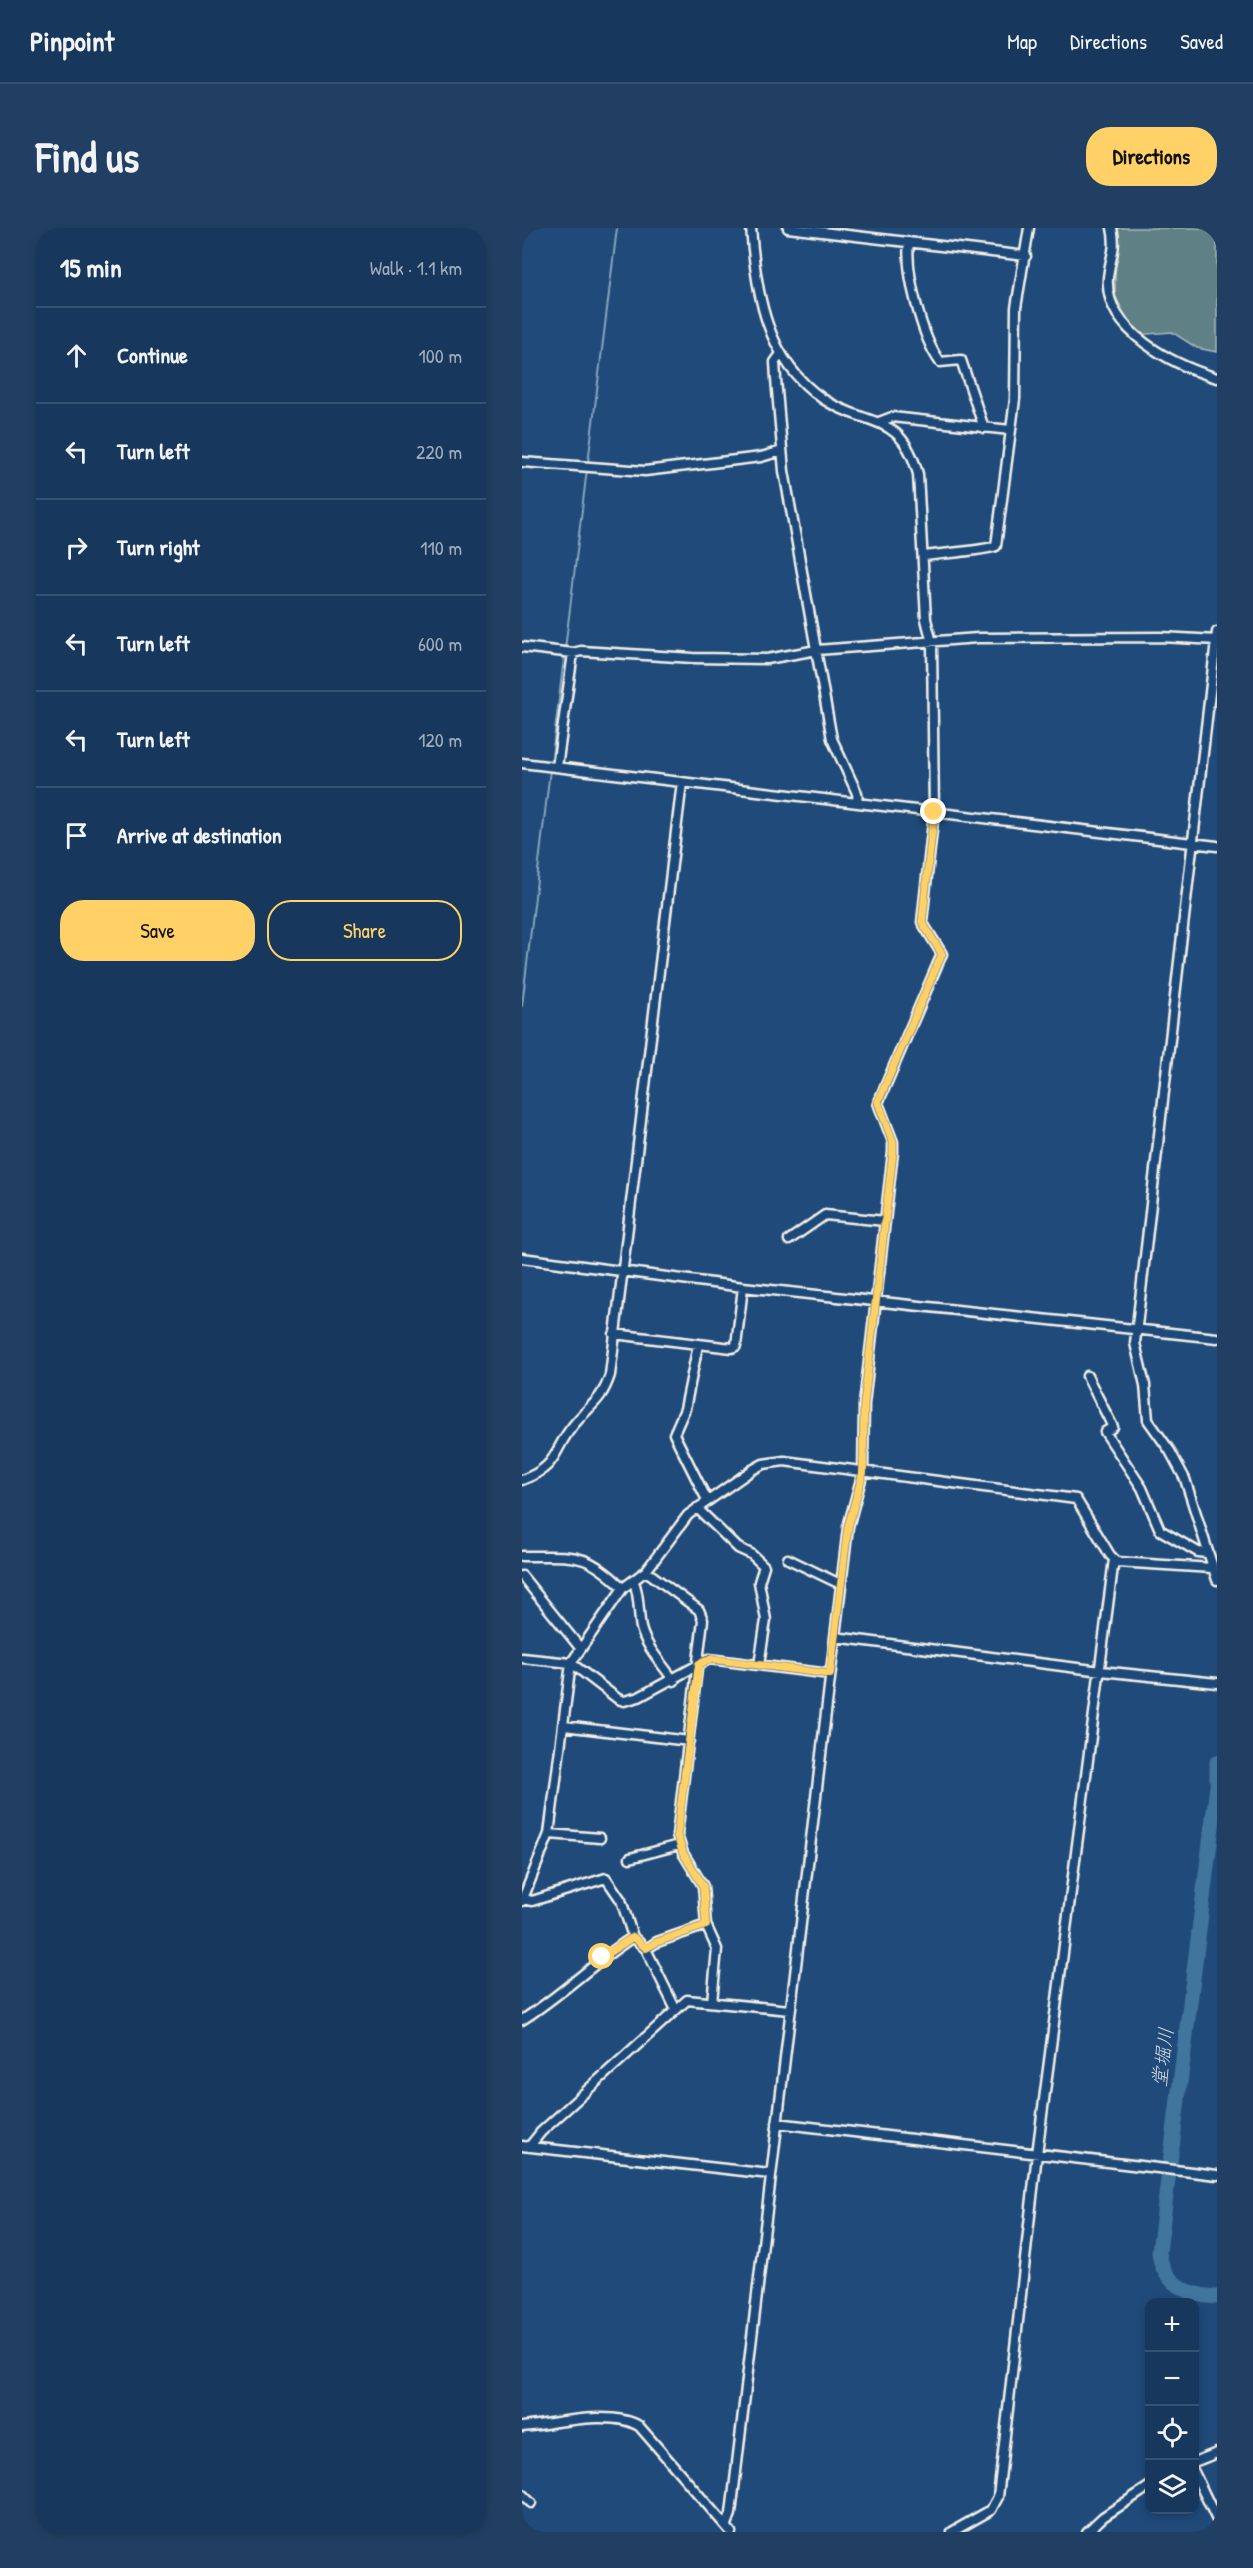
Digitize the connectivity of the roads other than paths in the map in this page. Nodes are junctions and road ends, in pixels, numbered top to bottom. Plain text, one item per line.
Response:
1 (751, 228) edge
2 (788, 228) edge
3 (1029, 228) edge
4 (1112, 228) edge
5 (909, 242) junction
6 (1026, 256) junction
7 (780, 355) junction
8 (1217, 378) edge
9 (879, 422) junction
10 (984, 428) junction
11 (1010, 430) junction
12 (782, 452) junction
13 (522, 462) edge
14 (924, 556) junction
15 (1217, 637) edge
16 (932, 643) junction
17 (522, 646) edge
18 (817, 650) junction
19 (568, 652) junction
20 (522, 763) edge
21 (557, 767) junction
22 (681, 782) junction
23 (858, 803) junction
24 (934, 812) junction
25 (1194, 843) junction
26 (1217, 846) edge
27 (885, 1221) junction
28 (789, 1240) dead end
29 (522, 1258) edge
30 (621, 1271) junction
31 (743, 1287) junction
32 (876, 1300) junction
33 (1136, 1328) junction
34 (614, 1334) junction
35 (1217, 1338) edge
36 (698, 1345) junction
37 (1087, 1376) dead end
38 (863, 1473) junction
39 (522, 1480) edge
40 (707, 1500) junction
41 (697, 1508) junction
42 (1206, 1553) junction
43 (522, 1556) edge
44 (788, 1559) dead end
45 (1113, 1559) junction
46 (1212, 1568) junction
47 (646, 1572) junction
48 (522, 1576) edge
49 (1217, 1580) edge
50 (634, 1582) junction
51 (841, 1582) junction
52 (623, 1588) junction
53 (835, 1637) junction
54 (581, 1649) junction
55 (522, 1658) edge
56 (571, 1663) junction
57 (699, 1664) junction
58 (759, 1665) junction
59 (1101, 1671) junction
60 (830, 1674) junction
61 (674, 1681) junction
62 (1217, 1683) edge
63 (564, 1726) junction
64 (689, 1741) junction
65 (549, 1834) junction
66 (600, 1838) dead end
67 (679, 1845) junction
68 (630, 1858) dead end
69 (522, 1900) edge
70 (706, 1925) junction
71 (633, 1937) junction
72 (646, 1948) junction
73 (712, 2002) junction
74 (676, 2010) junction
75 (790, 2010) junction
76 (522, 2020) edge
77 (777, 2123) junction
78 (525, 2146) edge
79 (1037, 2154) junction
80 (770, 2174) junction
81 (1217, 2175) edge
82 (522, 2427) edge
83 (1217, 2453) edge
84 (1199, 2460) edge
85 (1199, 2482) edge
86 (1145, 2489) edge
87 (522, 2494) edge
88 (531, 2503) dead end
89 (1217, 2520) edge
90 (729, 2529) edge
91 (964, 2529) edge
92 (952, 2532) edge
93 (1087, 2532) edge

1 - 7 street
2 - 5 street
3 - 6 street
4 - 8 street
5 - 6 street
5 - 10 street
6 - 11 street
7 - 9 street
7 - 12 street
9 - 10 street
9 - 14 street
10 - 11 street
11 - 14 street
12 - 13 street
12 - 18 street
14 - 16 street
15 - 16 street
15 - 25 street
16 - 18 street
16 - 24 street
17 - 19 street
18 - 19 street
18 - 23 street
19 - 21 street
20 - 21 street
21 - 22 street
22 - 23 street
22 - 30 street
23 - 24 street
24 - 25 street
24 - 27 street
25 - 26 street
25 - 33 street
27 - 28 street
27 - 32 street
29 - 30 street
30 - 31 street
30 - 34 street
31 - 32 street
31 - 36 street
32 - 33 street
32 - 38 street
33 - 35 street
33 - 42 street
34 - 36 street
34 - 39 street
36 - 40 street
37 - 42 street
38 - 40 street
38 - 45 street
38 - 51 street
40 - 41 street
41 - 47 street
41 - 58 street
42 - 46 street
43 - 52 street
44 - 51 street
45 - 46 street
45 - 59 street
46 - 49 street
47 - 50 street
47 - 57 street
48 - 54 street
50 - 52 street
50 - 61 street
51 - 53 street
52 - 54 street
53 - 59 street
53 - 60 street
54 - 56 street
55 - 56 street
56 - 61 street
56 - 63 street
57 - 58 street
57 - 61 street
57 - 64 street
58 - 60 street
59 - 62 street
59 - 79 street
60 - 75 street
63 - 64 street
63 - 65 street
64 - 67 street
65 - 66 street
65 - 69 street
67 - 68 street
67 - 70 street
69 - 71 street
70 - 72 street
70 - 73 street
71 - 72 street
71 - 76 street
72 - 74 street
73 - 74 street
73 - 75 street
74 - 78 street
75 - 77 street
77 - 79 street
77 - 80 street
78 - 80 street
79 - 81 street
79 - 91 street
80 - 90 street
82 - 90 street
83 - 84 street
85 - 89 street
86 - 93 street
87 - 88 street
91 - 92 street

